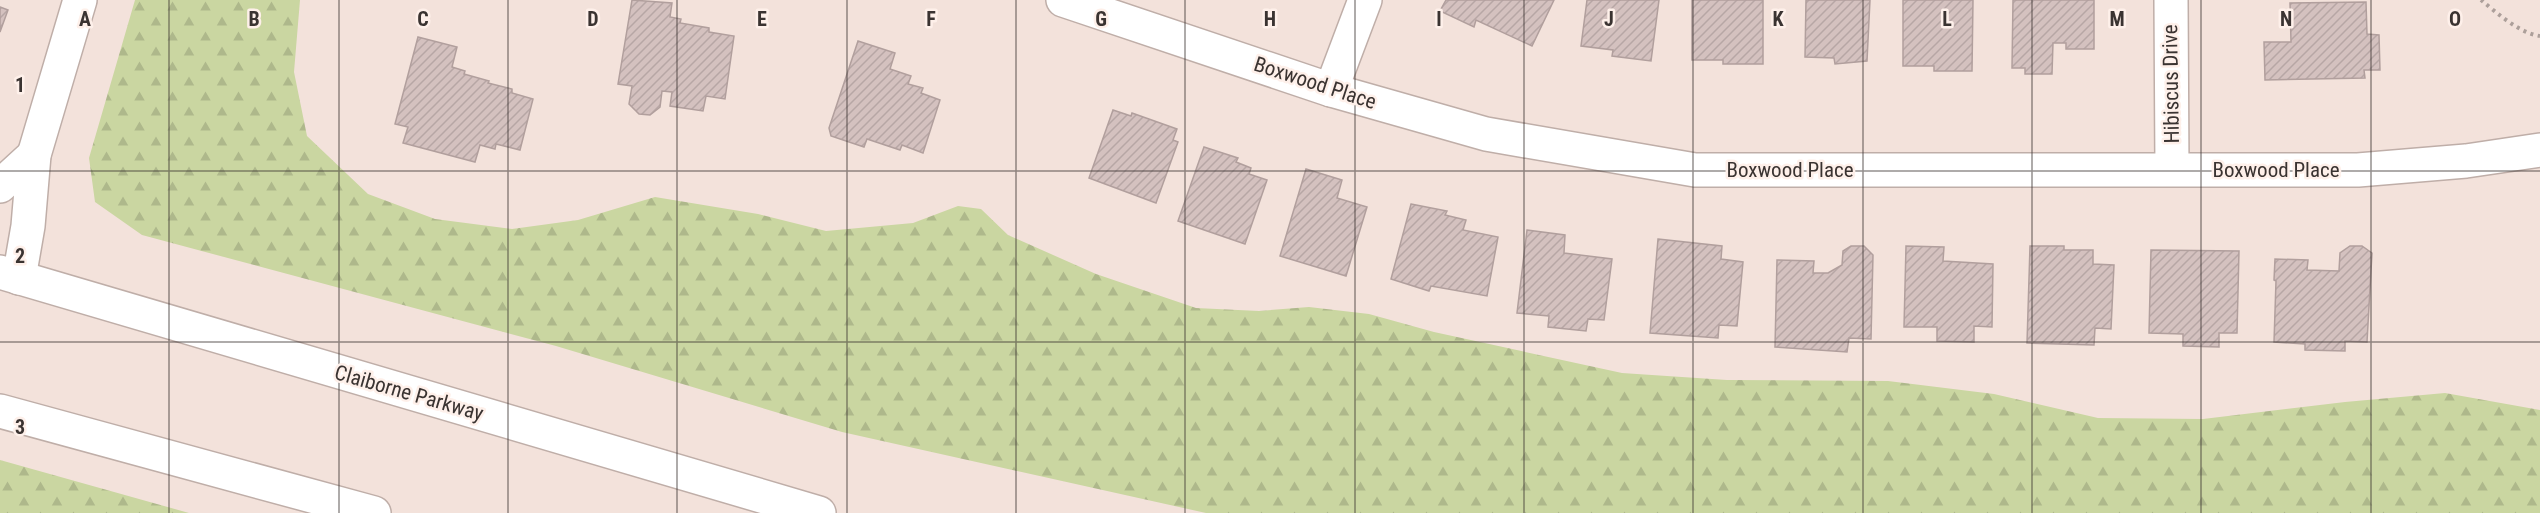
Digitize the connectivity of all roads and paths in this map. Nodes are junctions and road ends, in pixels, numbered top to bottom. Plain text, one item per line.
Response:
1 (81, 0) edge
2 (1063, 0) edge
3 (1365, 0) edge
4 (2171, 0) edge
5 (2481, 0) edge
6 (2540, 36) edge
7 (1331, 90) junction
8 (2540, 150) edge
9 (34, 155) junction
10 (2172, 169) junction
11 (0, 186) edge
12 (9, 275) edge
13 (0, 411) edge
14 (374, 513) edge
15 (819, 513) edge

1 - 9 street
2 - 7 street, Boxwood Place
3 - 7 street
4 - 10 street, Hibiscus Drive
5 - 6 path
7 - 10 street, Boxwood Place
8 - 10 street, Boxwood Place
9 - 11 street
9 - 12 street
12 - 15 street, Claiborne Parkway
13 - 14 street

